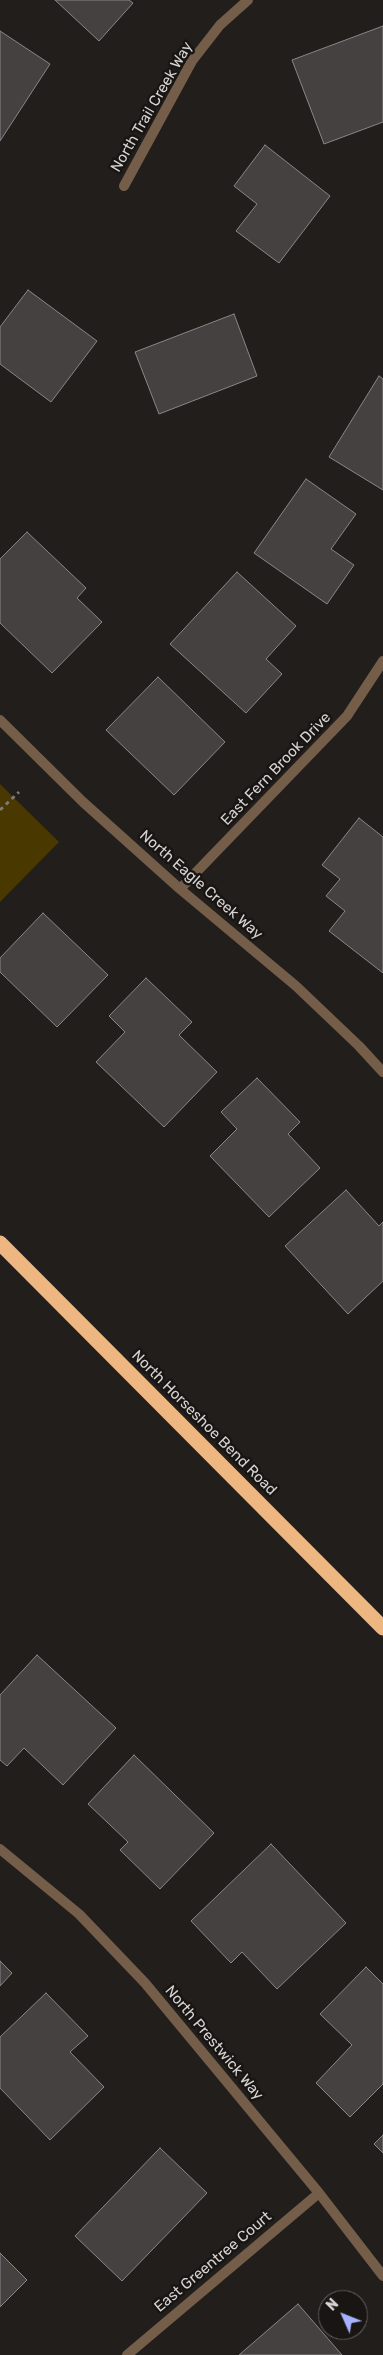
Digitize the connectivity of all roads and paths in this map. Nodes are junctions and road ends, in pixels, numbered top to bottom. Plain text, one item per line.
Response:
1 (248, 0) edge
2 (124, 186) dead end
3 (383, 661) edge
4 (0, 720) edge
5 (18, 792) dead end
6 (0, 810) edge
7 (180, 889) junction
8 (383, 1072) edge
9 (0, 1243) edge
10 (383, 1628) edge
11 (0, 1849) edge
12 (319, 2193) junction
13 (383, 2276) edge
14 (127, 2355) edge

1 - 2 street, North Trail Creek Way
3 - 7 street, East Fern Brook Drive
4 - 7 street, North Eagle Creek Way
5 - 6 path
7 - 8 street, North Eagle Creek Way
9 - 10 highway, North Horseshoe Bend Road
11 - 12 street, North Prestwick Way
12 - 13 street, North Prestwick Way
12 - 14 street, East Greentree Court

